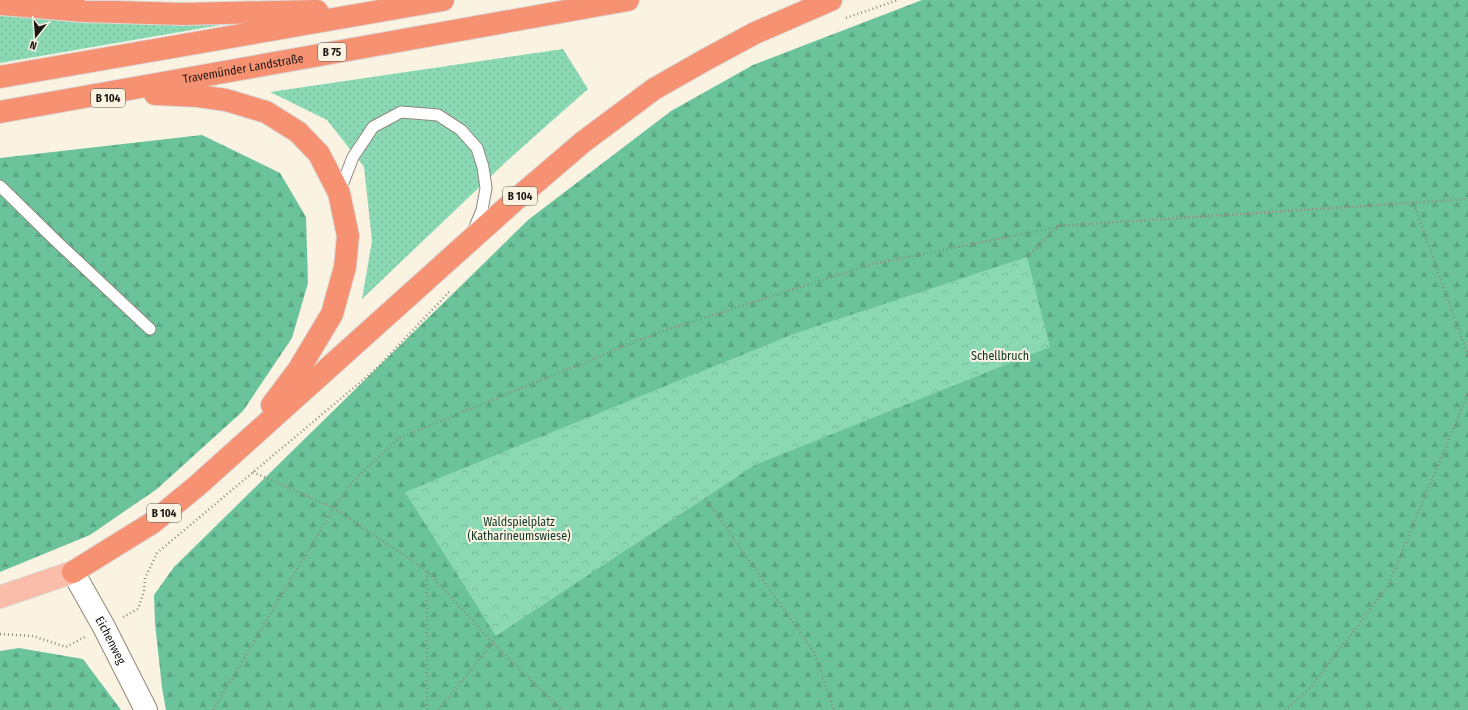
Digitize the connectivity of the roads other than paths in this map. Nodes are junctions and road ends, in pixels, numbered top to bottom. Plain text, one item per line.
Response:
1 (443, 0) edge
2 (628, 0) edge
3 (831, 0) edge
4 (0, 4) edge
5 (390, 9) junction
6 (0, 77) edge
7 (35, 105) junction
8 (0, 112) edge
9 (0, 186) edge
10 (339, 193) junction
11 (469, 242) junction
12 (150, 329) dead end
13 (245, 442) junction
14 (72, 572) junction
15 (0, 597) edge
16 (146, 710) edge

1 - 5 highway
2 - 7 highway, Travemünder Landstraße / B 75
3 - 11 highway, B 104
4 - 5 highway
5 - 6 highway
7 - 8 highway, Travemünder Landstraße / B 75
7 - 10 highway, B 104
9 - 12 lane
10 - 11 lane
10 - 13 highway, B 104
11 - 13 highway, B 104
13 - 14 highway, B 104
14 - 15 main road, B 104
14 - 16 street, Eichenweg

